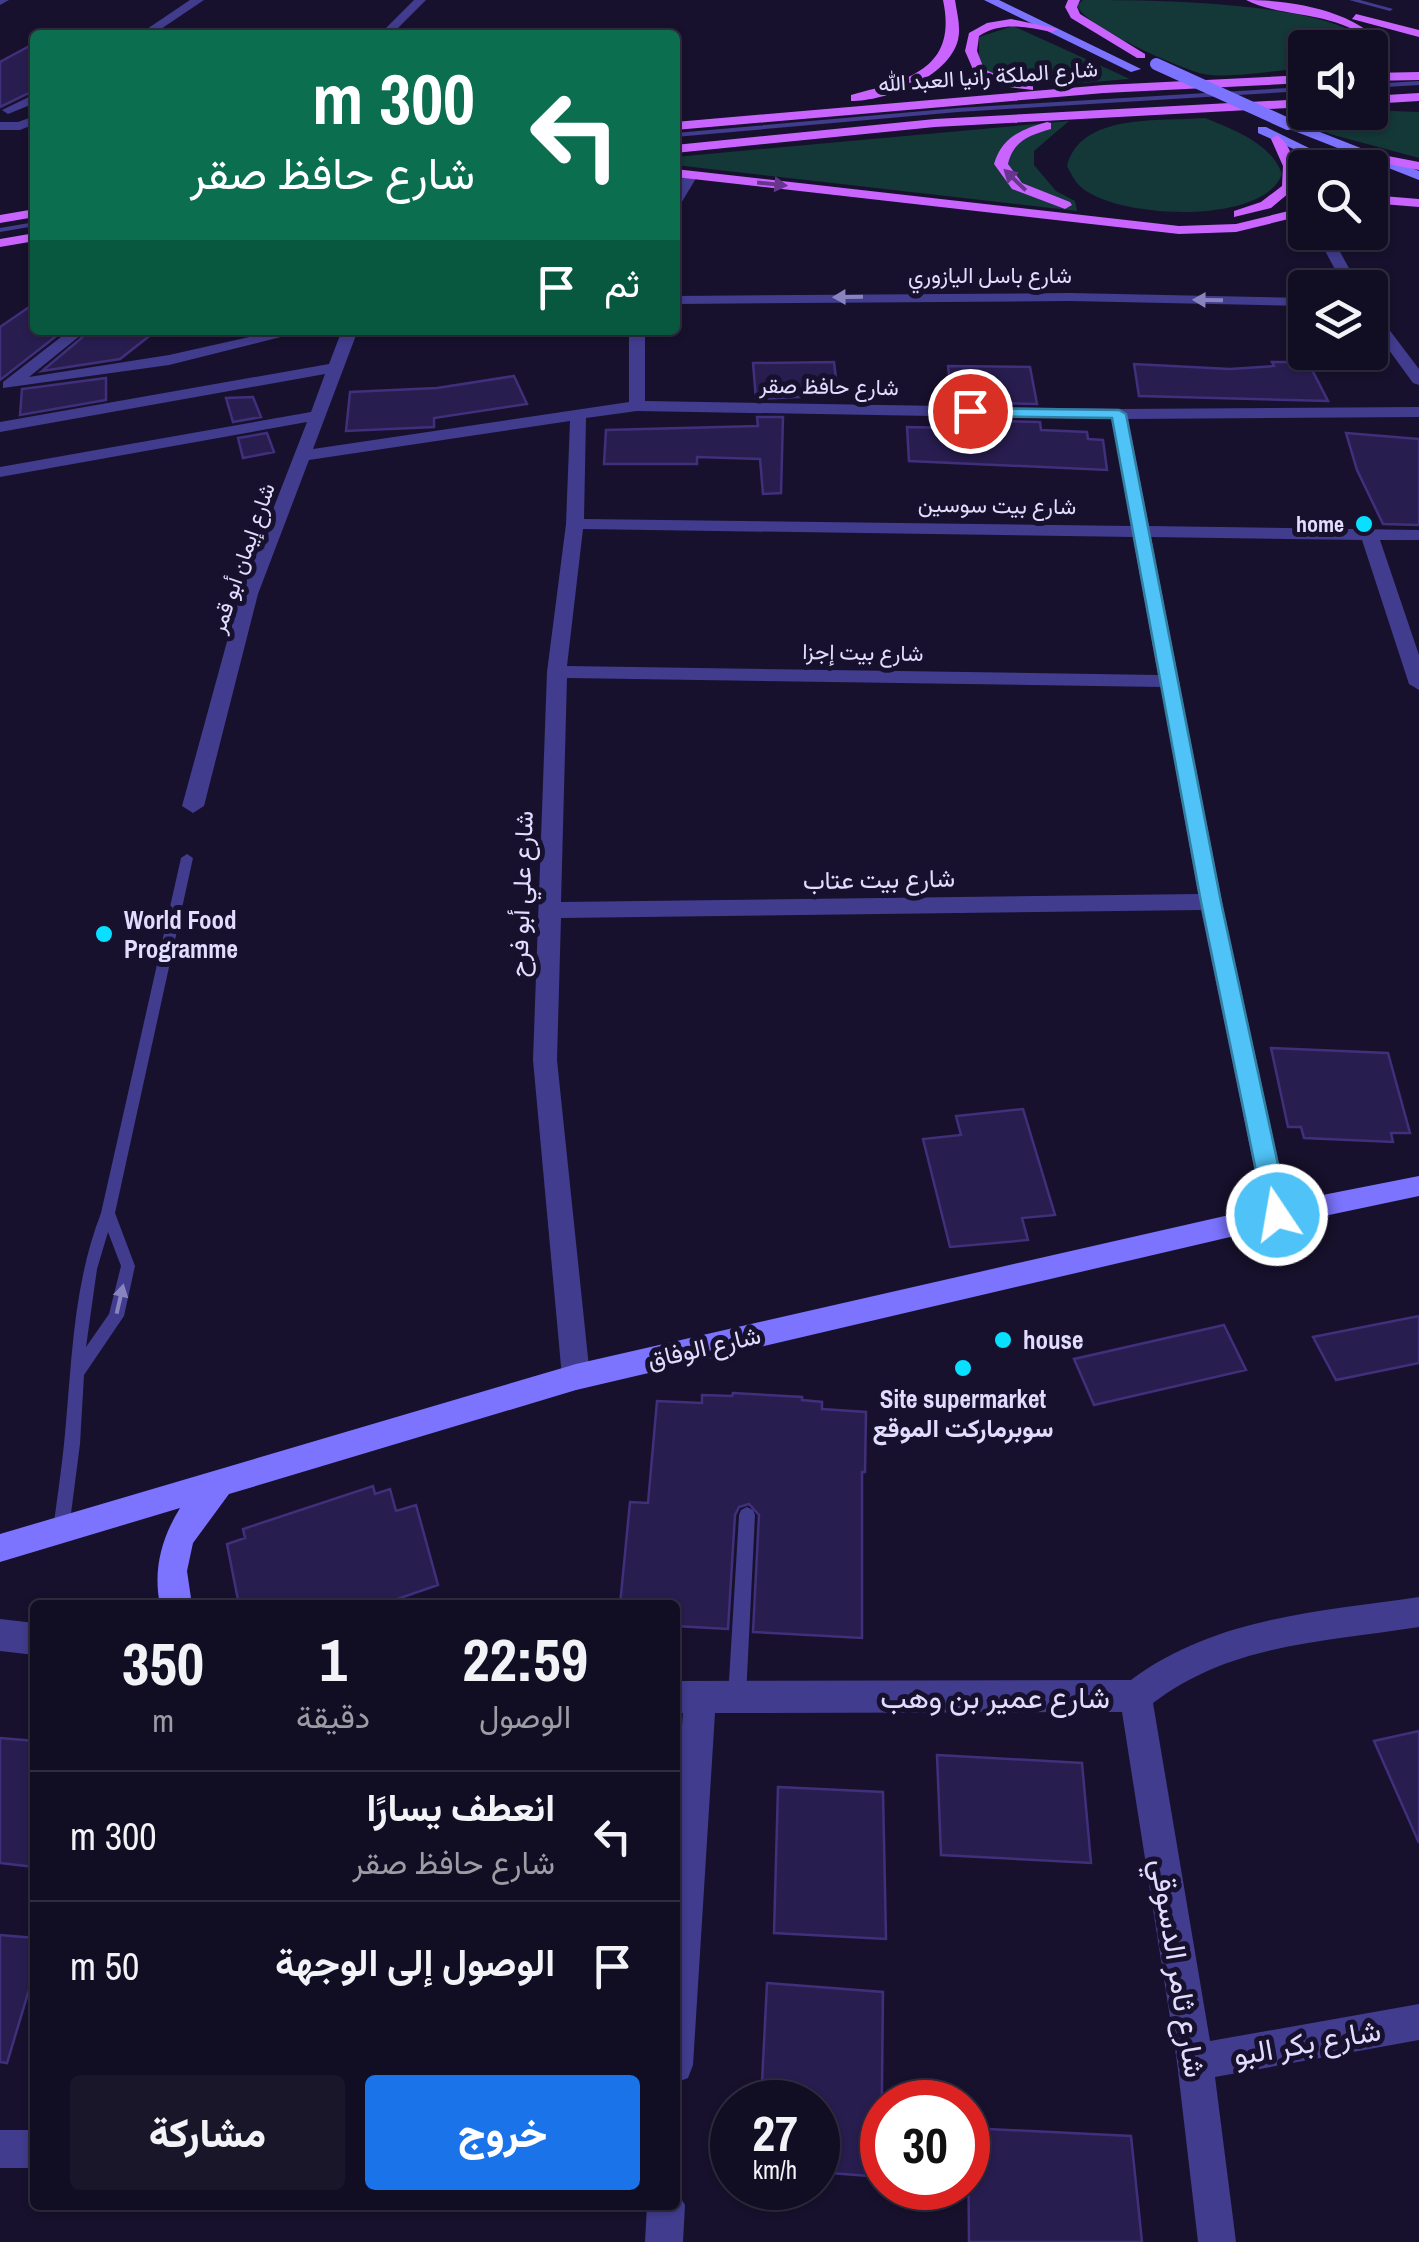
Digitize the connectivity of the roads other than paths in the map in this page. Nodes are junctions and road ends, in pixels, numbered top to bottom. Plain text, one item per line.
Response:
1 (198, 0) edge
2 (420, 0) edge
3 (950, 0) edge
4 (990, 0) edge
5 (1017, 0) edge
6 (1074, 0) edge
7 (1252, 0) edge
8 (1294, 0) edge
9 (1352, 0) edge
10 (1390, 9) dead end
11 (1052, 29) junction
12 (152, 30) edge
13 (390, 30) edge
14 (1358, 30) edge
15 (1419, 34) edge
16 (1138, 63) junction
17 (1288, 73) edge
18 (1288, 79) edge
19 (1388, 79) edge
20 (1228, 81) junction
21 (1419, 82) edge
22 (1388, 86) edge
23 (1104, 90) junction
24 (1288, 97) edge
25 (1288, 97) edge
26 (1388, 99) edge
27 (30, 100) edge
28 (1419, 101) edge
29 (30, 111) edge
30 (1132, 111) junction
31 (2, 112) edge
32 (775, 115) junction
33 (30, 121) edge
34 (680, 125) edge
35 (4, 127) edge
36 (680, 137) edge
37 (1278, 139) junction
38 (680, 148) edge
39 (1308, 150) edge
40 (1338, 150) edge
41 (1388, 163) edge
42 (1419, 166) edge
43 (1388, 168) edge
44 (680, 174) edge
45 (691, 174) junction
46 (1419, 176) edge
47 (1388, 178) edge
48 (1419, 189) edge
49 (680, 193) edge
50 (1388, 200) edge
51 (1419, 203) edge
52 (30, 214) edge
53 (1288, 215) edge
54 (0, 218) edge
55 (30, 227) edge
56 (0, 231) edge
57 (30, 238) edge
58 (0, 243) edge
59 (680, 300) edge
60 (1288, 302) edge
61 (74, 335) edge
62 (280, 335) edge
63 (348, 335) edge
64 (637, 335) edge
65 (1388, 338) edge
66 (337, 367) junction
67 (1419, 380) edge
68 (4, 389) edge
69 (637, 406) junction
70 (1419, 412) edge
71 (578, 413) junction
72 (318, 414) junction
73 (1119, 414) junction
74 (0, 427) edge
75 (302, 456) junction
76 (0, 472) edge
77 (575, 524) junction
78 (1140, 530) junction
79 (1369, 534) junction
80 (1419, 534) edge
81 (557, 672) junction
82 (1168, 682) junction
83 (1419, 684) edge
84 (193, 806) dead end
85 (187, 858) dead end
86 (1211, 902) junction
87 (547, 910) junction
88 (1419, 1186) edge
89 (108, 1214) junction
90 (1277, 1215) junction
91 (76, 1376) junction
92 (576, 1377) junction
93 (220, 1483) junction
94 (746, 1515) dead end
95 (61, 1530) junction
96 (0, 1548) edge
97 (174, 1600) edge
98 (1419, 1612) edge
99 (0, 1635) edge
100 (30, 1638) edge
101 (1136, 1696) junction
102 (688, 1698) edge
103 (737, 1698) junction
104 (680, 1924) edge
105 (1419, 2022) edge
106 (1195, 2062) junction
107 (0, 2148) edge
108 (30, 2150) edge
109 (666, 2210) edge
110 (664, 2242) edge
111 (1217, 2242) edge

1 - 12 street
2 - 13 street
3 - 32 main road
4 - 11 main road
5 - 16 main road
6 - 16 main road
7 - 14 main road
8 - 15 main road
9 - 10 lane
11 - 16 main road
11 - 23 main road
16 - 37 main road
16 - 40 main road, bridge
17 - 20 main road
18 - 20 main road, شارع الملكة رانيا العبد الله
19 - 21 main road
20 - 23 main road, شارع الملكة رانيا العبد الله
21 - 22 lane
23 - 32 main road, شارع الملكة رانيا العبد الله
24 - 30 main road, شارع الملكة رانيا العبد الله
25 - 36 lane
26 - 28 main road
27 - 31 street
29 - 31 street
37 -> 30 main road
30 - 38 main road, شارع الملكة رانيا العبد الله
32 - 34 main road, شارع الملكة رانيا العبد الله
33 - 35 street
37 - 39 main road
41 - 42 main road
43 - 46 main road
44 - 45 main road
45 - 49 street
45 -> 53 main road
47 - 48 main road
50 - 51 main road
52 - 54 main road
55 - 56 lane
57 - 58 main road
60 -> 59 street, شارع باسل اليازوري
61 - 68 street
62 - 68 street
63 - 66 street, شارع إيمان أبو قمر
64 - 69 street
65 - 67 street
66 - 72 street, شارع إيمان أبو قمر
66 - 74 street
69 - 71 street, شارع حافظ صقر
69 - 73 street, شارع حافظ صقر
70 - 73 street, شارع حافظ صقر
71 - 75 street, شارع حافظ صقر
71 - 77 street, شارع علي أبو فرح
72 - 75 street, شارع إيمان أبو قمر
72 - 76 street
73 - 78 street
75 - 84 street, شارع إيمان أبو قمر
77 - 78 street, شارع بيت سوسين
77 - 81 street, شارع علي أبو فرح
78 - 79 street, شارع بيت سوسين
78 - 82 street
79 - 80 street, شارع بيت سوسين
79 - 83 street
81 - 82 street, شارع بيت إجزا
81 - 87 street, شارع علي أبو فرح
82 - 86 street
85 - 89 lane
86 - 87 street, شارع بيت عتاب
86 - 90 street
87 - 92 street, شارع علي أبو فرح
88 - 90 main road, شارع الوفاق
89 - 91 lane
91 -> 89 lane
90 - 92 main road, شارع الوفاق
91 - 95 lane
92 - 93 main road, شارع الوفاق
93 - 95 main road, شارع الوفاق
93 - 97 main road
94 - 103 lane
95 - 96 main road, شارع الوفاق
98 - 101 street, شارع عمير بن وهب
99 - 100 street
101 - 103 street, شارع عمير بن وهب
101 - 106 street, شارع ثامر الدسوقي
102 - 103 street, شارع عمير بن وهب
102 - 104 street
105 - 106 street, شارع بكر البو
106 - 111 street, شارع ثامر الدسوقي
107 - 108 street
109 - 110 street

